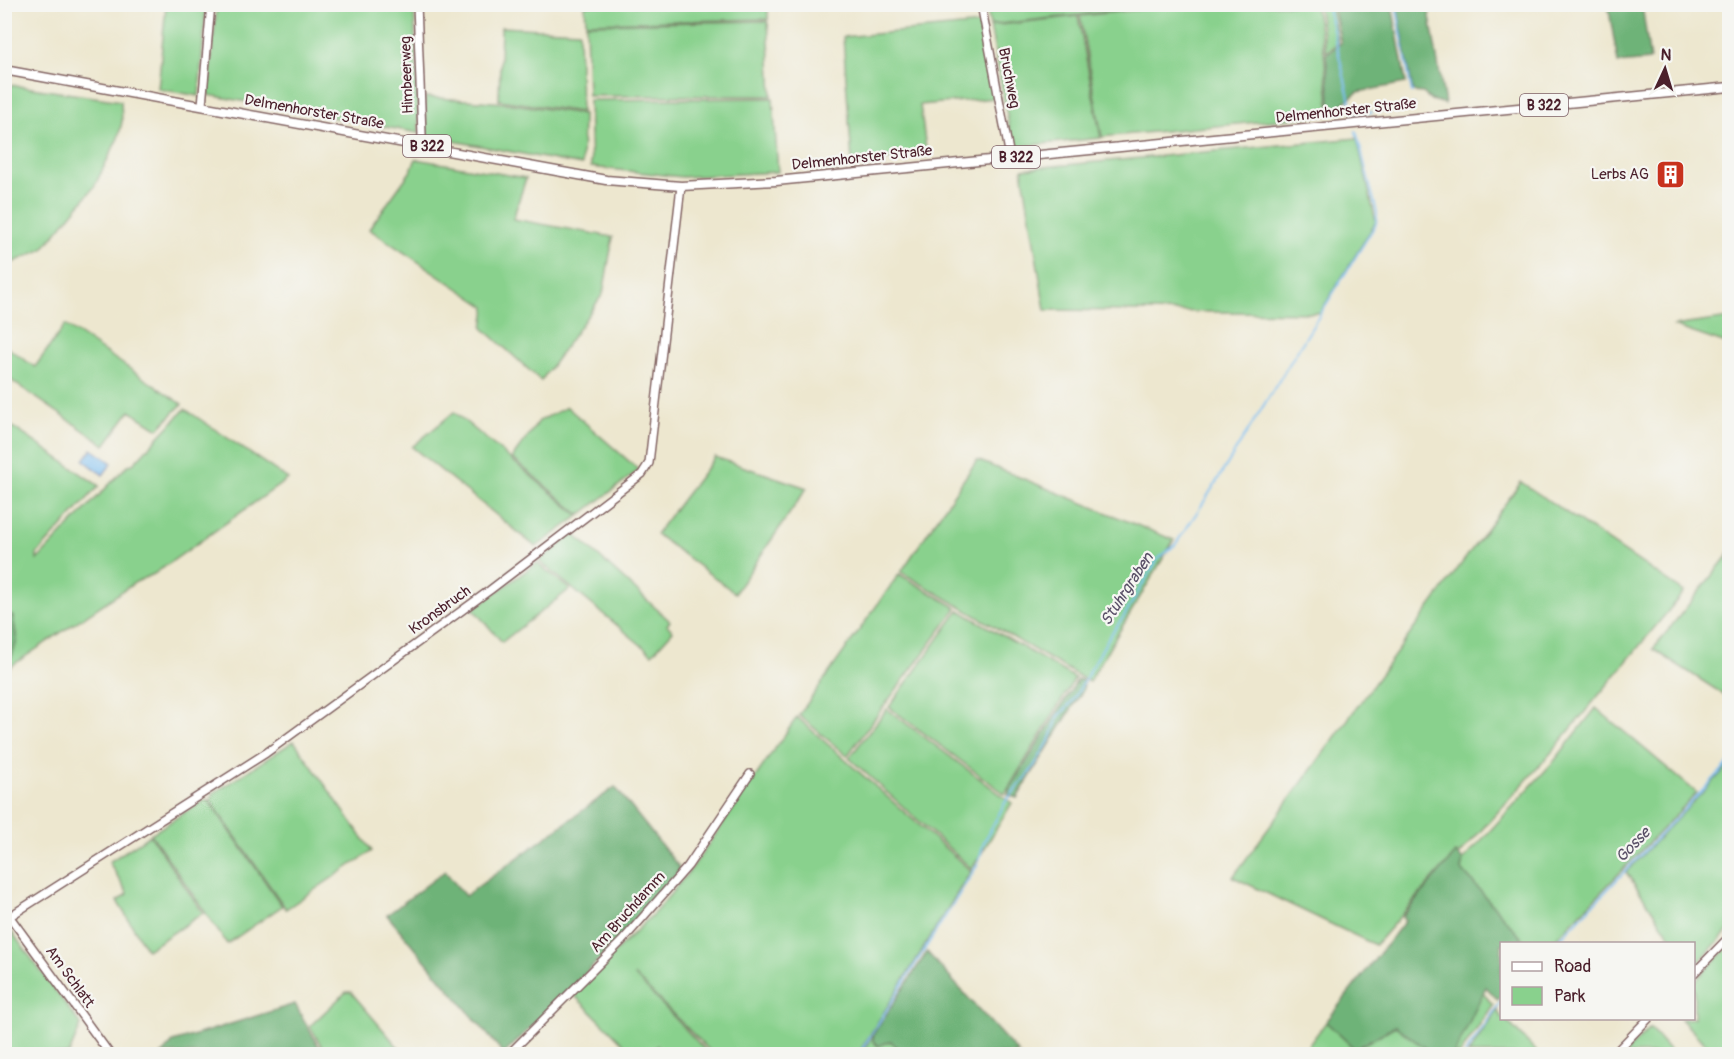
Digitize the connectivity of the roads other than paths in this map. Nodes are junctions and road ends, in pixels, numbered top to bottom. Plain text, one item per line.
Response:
1 (212, 4) edge
2 (417, 4) edge
3 (981, 4) edge
4 (4, 70) edge
5 (1730, 87) edge
6 (202, 105) junction
7 (420, 145) junction
8 (1011, 157) junction
9 (681, 186) junction
10 (750, 774) dead end
11 (7, 919) edge
12 (1730, 936) edge
13 (1695, 972) edge
14 (1647, 1020) edge
15 (109, 1053) edge
16 (509, 1054) edge
17 (1614, 1054) edge

1 - 6 street
2 - 7 street, Himbeerweg
3 - 8 street, Bruchweg
4 - 6 main road, Delmenhorster Straße / B 322
5 - 8 main road, Delmenhorster Straße / B 322
6 - 7 main road, Delmenhorster Straße / B 322
7 - 9 main road, Delmenhorster Straße / B 322
8 - 9 main road, Delmenhorster Straße / B 322
9 - 11 street, Kronsbruch
10 - 16 street, Am Bruchdamm
11 - 15 street, Am Schlatt
12 - 13 street
14 - 17 street

